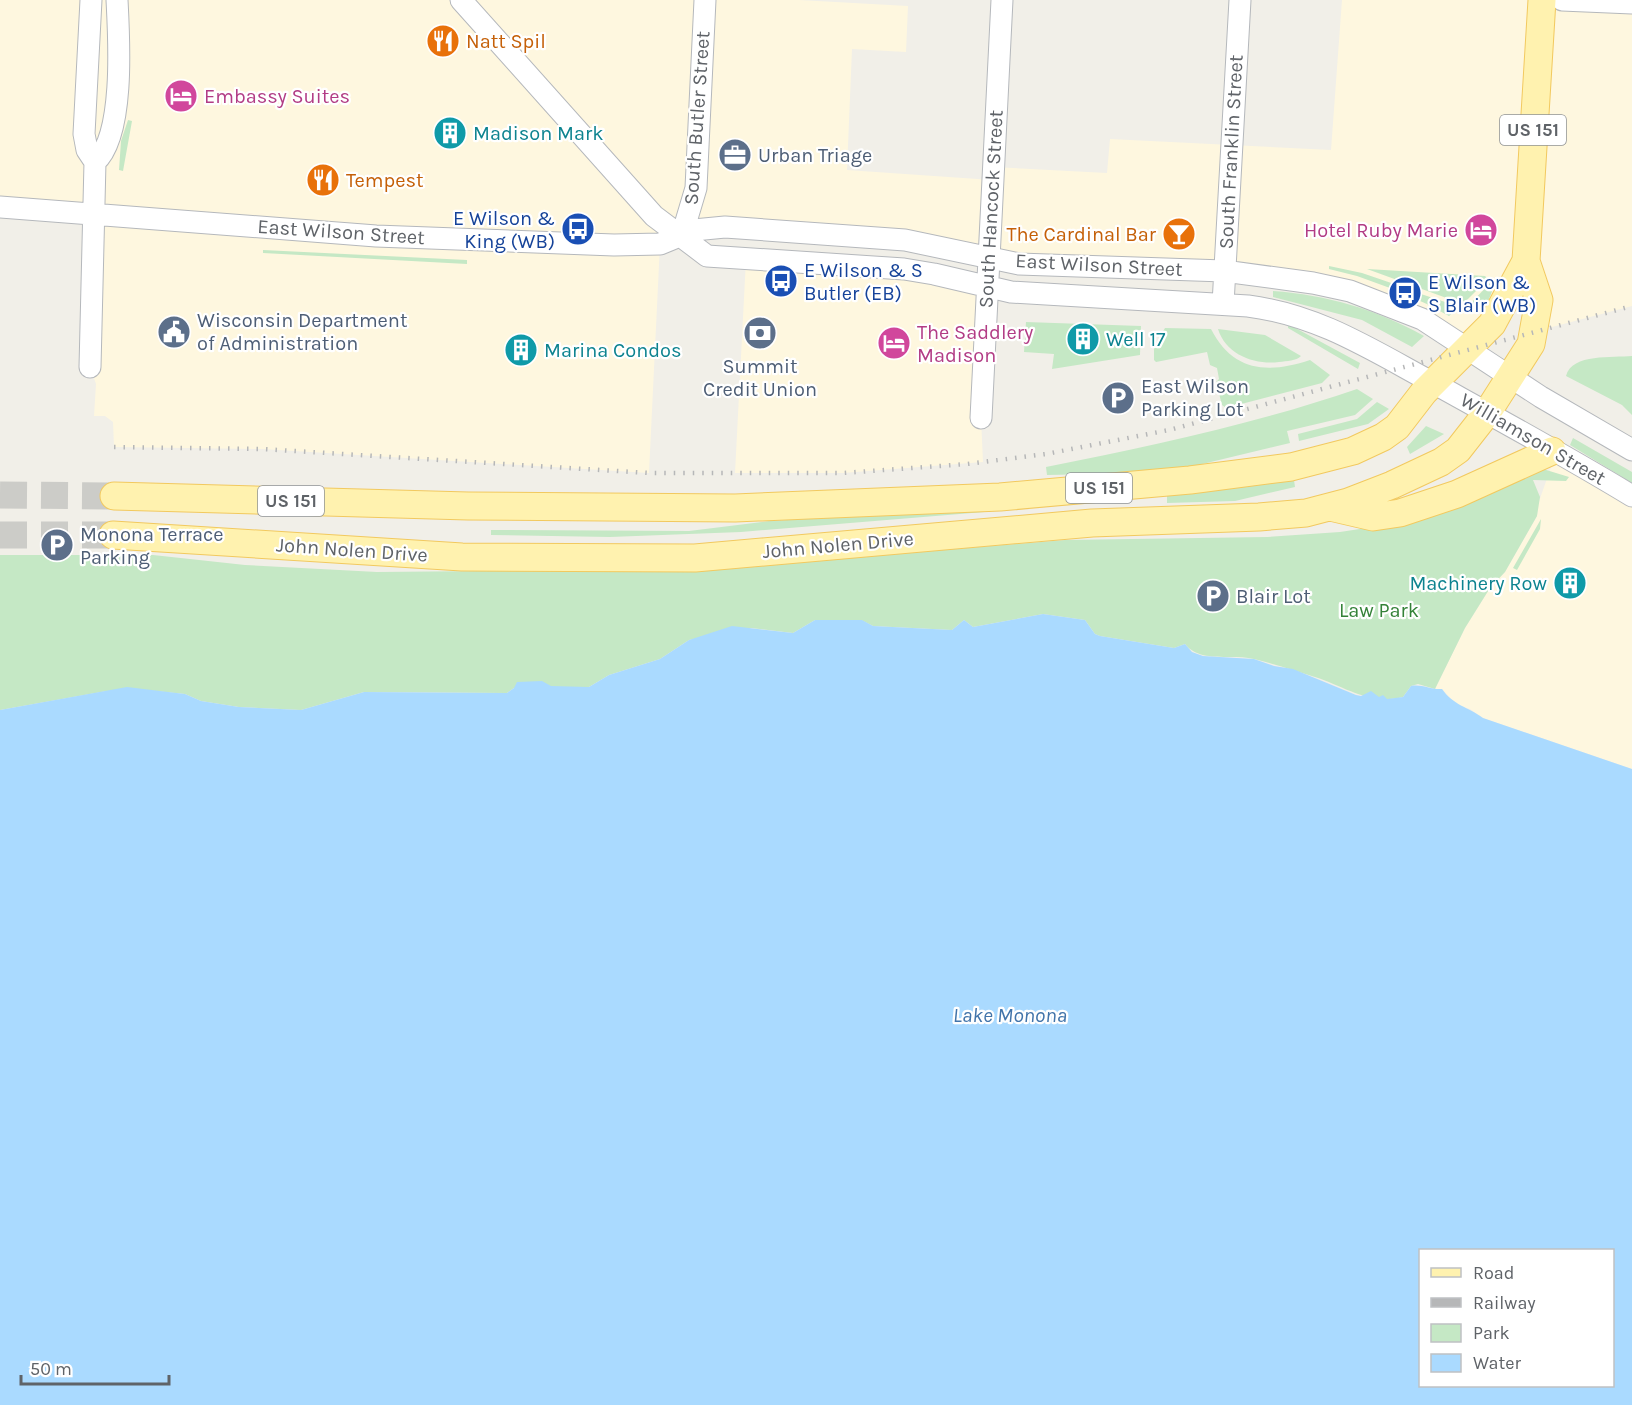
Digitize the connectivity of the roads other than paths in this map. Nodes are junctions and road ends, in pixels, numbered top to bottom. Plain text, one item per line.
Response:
1 (91, 0) edge
2 (117, 0) edge
3 (461, 0) edge
4 (705, 0) edge
5 (1002, 0) edge
6 (1240, 0) edge
7 (1542, 0) edge
8 (1562, 0) edge
9 (1632, 3) edge
10 (95, 162) junction
11 (0, 207) edge
12 (94, 213) junction
13 (682, 235) junction
14 (988, 257) junction
15 (1526, 261) junction
16 (1224, 271) junction
17 (987, 287) junction
18 (1223, 304) junction
19 (1468, 350) junction
20 (90, 367) dead end
21 (1511, 377) junction
22 (1433, 383) junction
23 (1488, 413) junction
24 (981, 418) dead end
25 (1632, 450) edge
26 (1552, 451) junction
27 (114, 496) tunnel mouth
28 (1632, 496) edge
29 (1329, 507) junction
30 (113, 535) tunnel mouth

1 - 10 street
2 - 10 street
3 - 13 street
4 - 13 street, South Butler Street
5 - 14 street, South Hancock Street
6 - 16 street, South Franklin Street
7 - 15 main road, US 151
8 - 9 street
10 - 12 street
11 - 12 street, East Wilson Street
12 - 13 street, East Wilson Street
12 - 20 street
13 - 14 street, East Wilson Street
13 - 17 street, East Wilson Street
14 - 16 street, East Wilson Street
14 - 17 street, South Hancock Street
15 - 19 main road, US 151
15 - 21 main road, US 151
16 - 18 street, South Franklin Street
16 - 19 street, East Wilson Street
17 - 18 street, East Wilson Street
17 - 24 street, South Hancock Street
18 - 22 street, East Wilson Street
19 - 21 street, Williamson Street
19 - 22 main road, John Nolen Drive / US 151
21 - 23 main road, John Nolen Drive / US 151
21 - 25 street, Williamson Street
22 - 23 street, Williamson Street
22 - 27 main road, John Nolen Drive / US 151
23 - 26 street, Williamson Street
23 - 29 main road, John Nolen Drive / US 151
26 - 28 street, Williamson Street
26 - 29 main road
29 - 30 main road, John Nolen Drive / US 151

